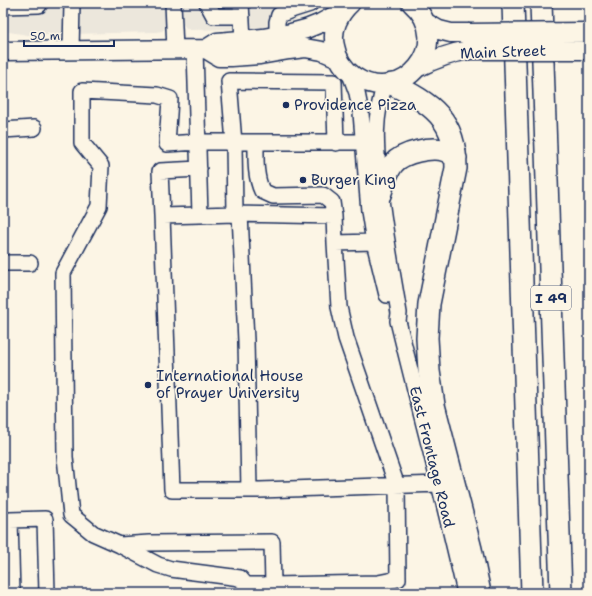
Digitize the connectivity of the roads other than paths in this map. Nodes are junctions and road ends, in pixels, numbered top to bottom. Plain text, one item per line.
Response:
1 (40, 3) edge
2 (72, 3) edge
3 (173, 3) edge
4 (207, 3) edge
5 (311, 3) edge
6 (411, 3) edge
7 (513, 3) edge
8 (541, 3) edge
9 (3, 6) edge
10 (347, 7) edge
11 (241, 9) edge
12 (425, 22) junction
13 (589, 32) edge
14 (277, 36) junction
15 (243, 40) junction
16 (468, 42) junction
17 (175, 50) junction
18 (201, 50) junction
19 (589, 50) edge
20 (3, 51) edge
21 (71, 51) junction
22 (338, 58) junction
23 (419, 67) junction
24 (350, 74) junction
25 (389, 84) junction
26 (34, 128) dead end
27 (3, 130) edge
28 (198, 142) junction
29 (234, 142) junction
30 (256, 142) junction
31 (363, 142) junction
32 (336, 143) junction
33 (456, 158) junction
34 (199, 169) junction
35 (380, 195) junction
36 (238, 214) junction
37 (200, 215) junction
38 (162, 216) junction
39 (334, 216) junction
40 (374, 242) junction
41 (335, 243) junction
42 (3, 263) edge
43 (30, 263) dead end
44 (398, 322) junction
45 (440, 484) junction
46 (397, 486) junction
47 (249, 490) junction
48 (120, 545) junction
49 (273, 585) junction
50 (246, 589) edge
51 (12, 593) edge
52 (47, 593) edge
53 (465, 593) edge
54 (480, 593) edge
55 (532, 593) edge
56 (561, 593) edge

1 - 9 street
2 - 21 street
3 - 17 street
4 - 11 street
5 - 14 street
6 - 12 main road
7 - 55 highway, I 49
8 - 56 highway, I 49
10 - 14 main road
10 - 22 main road
11 - 15 street
12 - 16 main road, Main Street
12 - 23 main road
13 - 16 main road, Main Street, bridge
14 - 15 main road
15 - 18 main road
16 - 19 main road, Main Street, bridge
16 - 23 main road, Main Street
17 - 18 main road
17 - 21 main road
18 - 22 main road
18 - 28 street
20 - 21 main road
22 - 24 main road
23 - 25 main road
24 - 25 main road
24 - 31 street, East Frontage Road
25 - 33 highway
25 - 35 street, East Frontage Road
26 - 27 street
28 - 29 street
28 - 34 street
28 - 48 street
29 - 30 street
29 - 32 street
29 - 36 street
30 - 32 street
30 - 39 street
31 - 32 street
31 - 40 street, East Frontage Road
33 - 35 highway
33 - 54 highway
34 - 37 street
34 - 38 street
35 - 44 street, East Frontage Road
36 - 37 street
36 - 39 street
36 - 47 street
37 - 38 street
38 - 47 street
39 - 41 street
40 - 41 street
40 - 44 street, East Frontage Road
41 - 46 street
42 - 43 street
44 - 45 street, East Frontage Road
45 - 46 street
45 - 53 street, East Frontage Road
46 - 47 street
46 - 49 street
48 - 49 street
48 - 50 street
49 - 50 street
51 - 52 street

